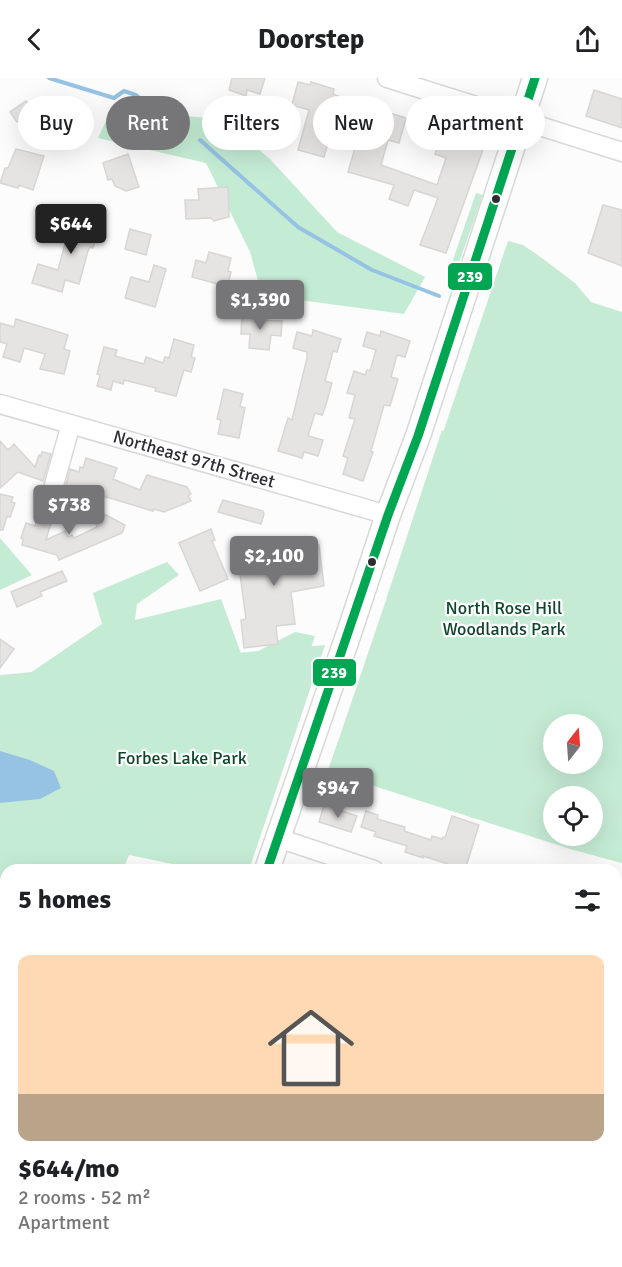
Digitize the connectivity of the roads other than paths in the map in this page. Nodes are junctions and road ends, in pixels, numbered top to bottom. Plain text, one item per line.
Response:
1 (387, 78) edge
2 (536, 78) edge
3 (444, 96) edge
4 (531, 96) edge
5 (545, 128) edge
6 (513, 150) edge
7 (622, 152) edge
8 (0, 404) edge
9 (71, 424) junction
10 (50, 499) dead end
11 (388, 515) junction
12 (278, 838) junction
13 (269, 864) edge
14 (356, 864) edge

1 - 3 street
2 - 4 main road
5 - 7 street
6 - 11 main road
8 - 9 street, Northeast 97th Street
9 - 10 street
9 - 11 street, Northeast 97th Street
11 - 12 main road
12 - 13 main road
12 - 14 street

